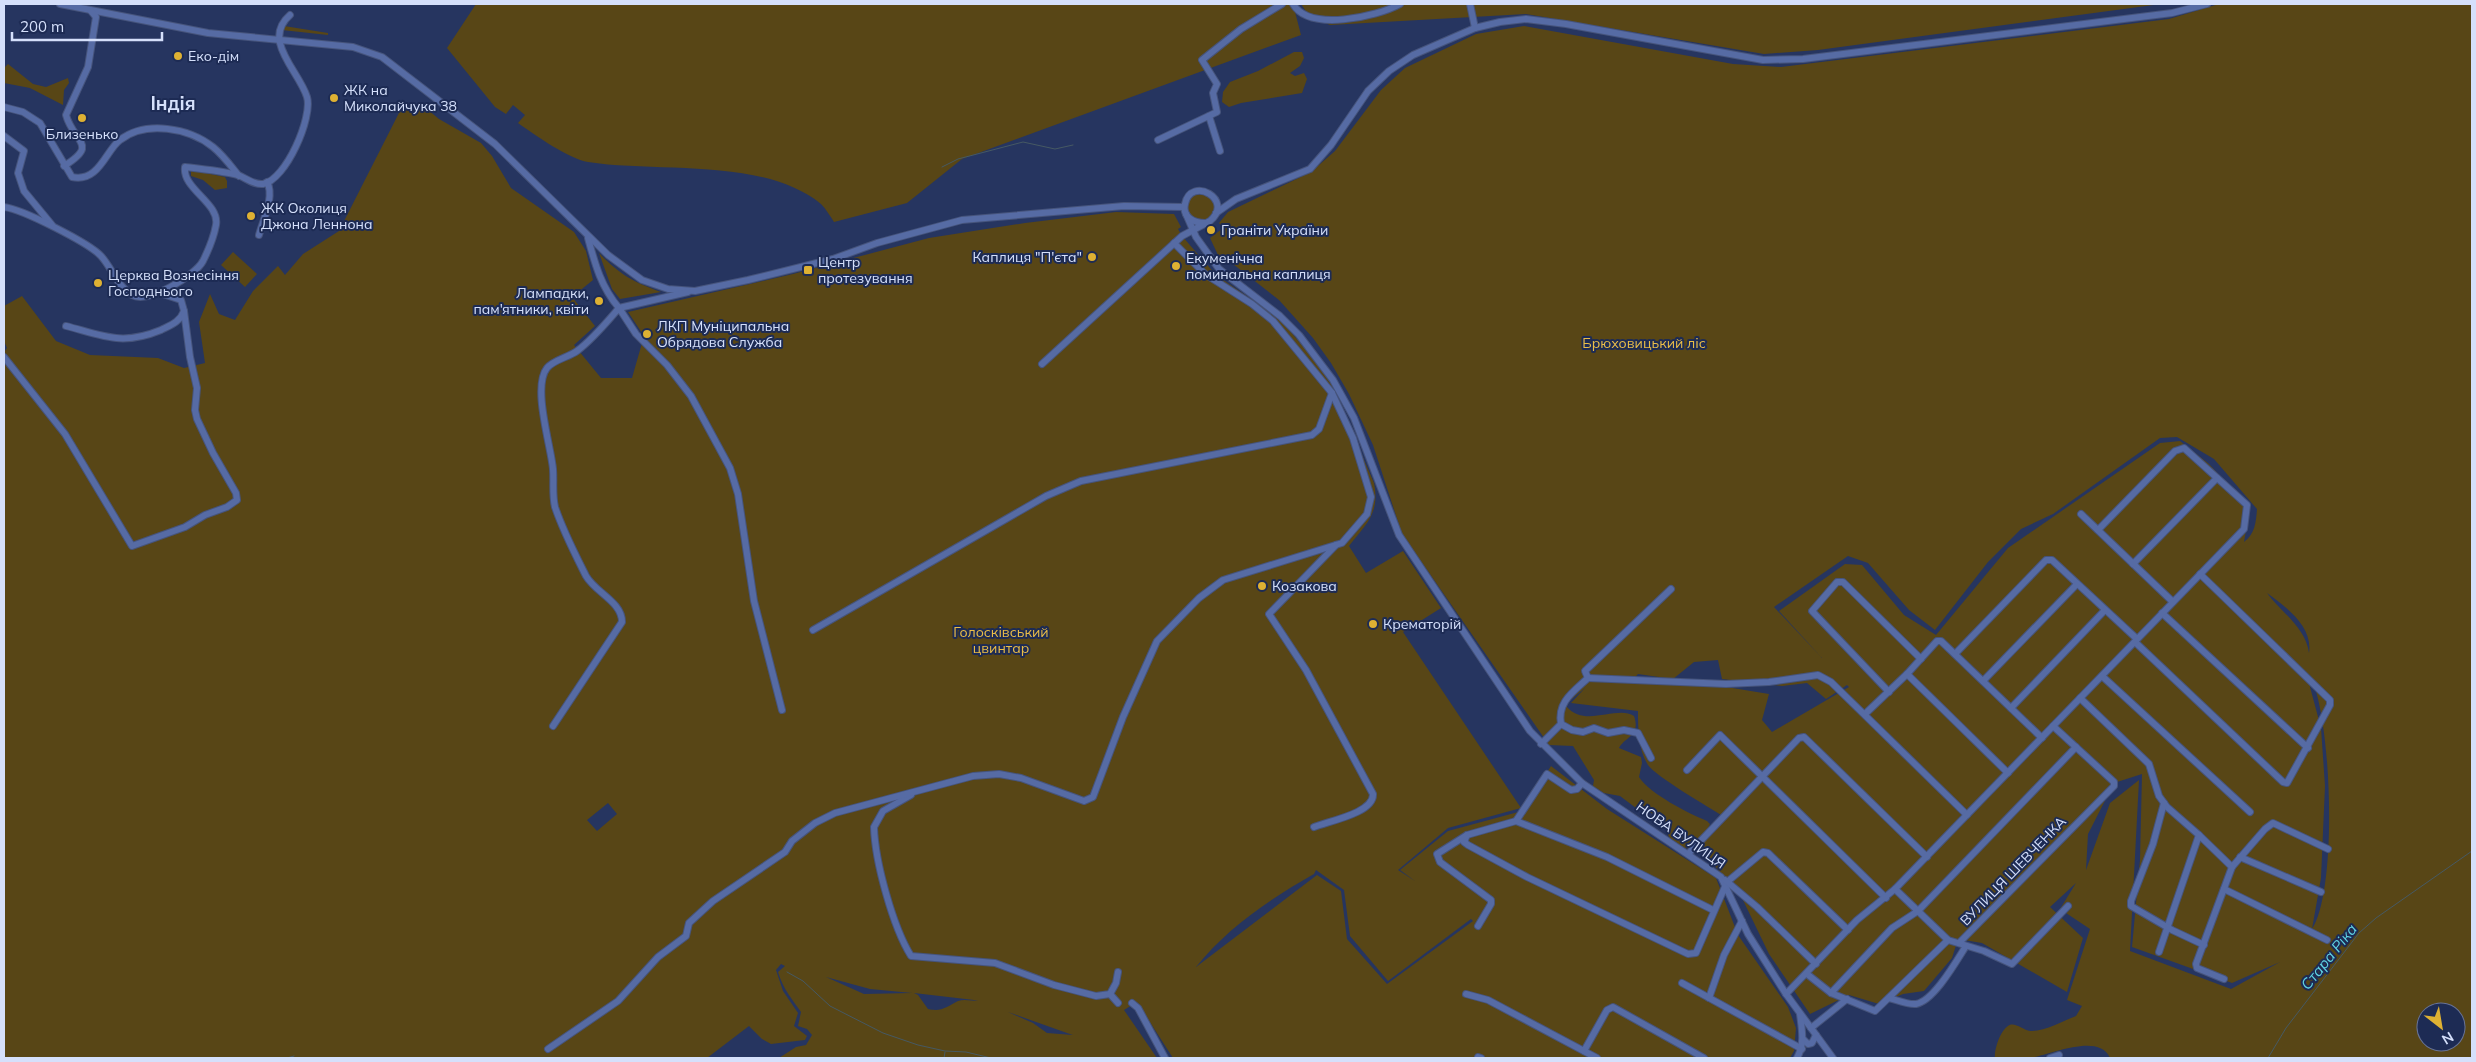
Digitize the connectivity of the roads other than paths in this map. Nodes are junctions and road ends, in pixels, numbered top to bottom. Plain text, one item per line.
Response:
1 (60, 4) edge
2 (1282, 4) edge
3 (1293, 4) edge
4 (1400, 4) edge
5 (1470, 4) edge
6 (2207, 4) edge
7 (74, 5) edge
8 (91, 11) junction
9 (290, 15) dead end
10 (1475, 28) junction
11 (279, 38) junction
12 (4, 107) edge
13 (1209, 116) junction
14 (4, 136) edge
15 (1158, 140) dead end
16 (1220, 152) dead end
17 (64, 166) junction
18 (239, 176) junction
19 (267, 182) junction
20 (1210, 194) junction
21 (1236, 198) junction
22 (4, 207) edge
23 (1185, 211) junction
24 (1216, 213) junction
25 (1205, 223) junction
26 (54, 227) junction
27 (1193, 229) junction
28 (259, 235) dead end
29 (588, 237) junction
30 (1174, 243) junction
31 (695, 291) junction
32 (160, 293) junction
33 (619, 308) junction
34 (184, 311) junction
35 (66, 326) dead end
36 (4, 357) edge
37 (1042, 364) dead end
38 (1332, 393) junction
39 (2217, 478) junction
40 (2081, 514) dead end
41 (2098, 530) junction
42 (1337, 544) junction
43 (2133, 564) junction
44 (2200, 574) junction
45 (2077, 584) junction
46 (1671, 589) dead end
47 (2173, 602) junction
48 (2105, 610) junction
49 (2162, 613) junction
50 (813, 630) dead end
51 (2136, 640) junction
52 (1955, 654) junction
53 (1921, 659) junction
54 (1907, 674) junction
55 (2102, 676) junction
56 (1588, 678) junction
57 (1983, 681) junction
58 (1889, 692) junction
59 (2080, 698) junction
60 (2011, 708) junction
61 (782, 710) dead end
62 (1865, 714) junction
63 (1561, 724) junction
64 (553, 726) dead end
65 (2053, 726) junction
66 (2042, 738) junction
67 (1540, 744) junction
68 (2076, 747) junction
69 (2308, 748) junction
70 (1651, 758) dead end
71 (1687, 770) dead end
72 (2008, 773) junction
73 (1763, 777) junction
74 (1582, 782) junction
75 (926, 788) junction
76 (2164, 803) junction
77 (2250, 812) dead end
78 (1967, 815) junction
79 (1516, 821) junction
80 (1314, 827) dead end
81 (1467, 835) junction
82 (2200, 835) junction
83 (2328, 849) dead end
84 (1689, 853) junction
85 (1927, 857) junction
86 (2240, 857) junction
87 (2232, 867) junction
88 (1727, 884) junction
89 (1896, 889) junction
90 (2224, 889) junction
91 (2321, 892) dead end
92 (1886, 898) junction
93 (2068, 906) dead end
94 (1713, 910) junction
95 (1918, 911) junction
96 (1742, 921) junction
97 (1478, 926) dead end
98 (2167, 928) junction
99 (1848, 930) junction
100 (1948, 940) junction
101 (2327, 940) dead end
102 (1963, 944) junction
103 (2204, 945) junction
104 (2159, 952) dead end
105 (1816, 964) junction
106 (1118, 972) dead end
107 (1807, 974) junction
108 (2224, 979) dead end
109 (1682, 983) dead end
110 (1831, 993) junction
111 (1110, 994) junction
112 (1466, 994) dead end
113 (1786, 994) junction
114 (1709, 998) junction
115 (1889, 998) junction
116 (1847, 999) junction
117 (1118, 1002) dead end
118 (1132, 1003) dead end
119 (1800, 1013) junction
120 (1810, 1027) junction
121 (1802, 1030) junction
122 (1803, 1040) junction
123 (1813, 1040) junction
124 (548, 1049) dead end
125 (1802, 1049) junction
126 (1584, 1051) junction
127 (2059, 1055) dead end
128 (1166, 1058) edge
129 (1597, 1058) edge
130 (1704, 1058) edge
131 (1797, 1058) edge
132 (1833, 1058) edge
133 (2050, 1058) edge

1 - 7 street
2 - 13 street
3 - 4 street
5 - 10 street
6 - 10 street
7 - 8 street
8 - 11 street
8 - 17 street
9 - 11 street
10 - 21 street
11 - 19 street
11 - 29 street
12 - 17 street
13 - 15 street
13 - 16 street
14 - 26 street
17 - 18 street
18 - 19 street
18 - 32 street
19 - 28 street
20 - 21 street
20 - 23 street
20 - 24 street
21 - 24 street
22 - 26 street
23 - 25 street
23 - 27 street, НОВА ВУЛИЦЯ
23 - 31 street
24 - 25 street
25 - 27 street
26 - 32 street
27 - 30 street
27 - 67 street, НОВА ВУЛИЦЯ
29 - 31 street
29 - 33 street
30 - 37 street
30 - 38 street
31 - 33 street
32 - 34 street
33 - 61 street
33 - 64 street
34 - 35 street
34 - 36 street
38 - 42 street
38 - 50 street
39 - 41 street
39 - 43 street
39 - 44 street
40 - 41 street
41 - 43 street
42 - 75 street
42 - 80 street
43 - 47 street
44 - 47 street
44 - 69 street
45 - 48 street
45 - 52 street
45 - 57 street
46 - 56 street
47 - 49 street
48 - 51 street
48 - 60 street
49 - 51 street
49 - 69 street
51 - 55 street
51 - 69 street
52 - 53 street
52 - 57 street
53 - 54 street
53 - 58 street
54 - 58 street
54 - 72 street
55 - 59 street
55 - 77 street
56 - 62 street
56 - 63 street
57 - 60 street
58 - 62 street
59 - 65 street
59 - 76 street
60 - 66 street
62 - 78 street
63 - 67 street
63 - 70 street
65 - 66 street
65 - 68 street
66 - 72 street
67 - 74 street, НОВА ВУЛИЦЯ
68 - 95 street
68 - 102 street, ВУЛИЦЯ ШЕВЧЕНКА
71 - 73 street
72 - 78 street
73 - 84 street
73 - 85 street
73 - 92 street
74 - 79 street
74 - 84 street, НОВА ВУЛИЦЯ
75 - 111 street
75 - 124 street
76 - 82 street
76 - 98 street
78 - 85 street
79 - 81 street
79 - 94 street
81 - 94 street
81 - 97 street
82 - 87 street
82 - 98 street
83 - 86 street
84 - 88 street, НОВА ВУЛИЦЯ
85 - 89 street
86 - 87 street
86 - 91 street
87 - 90 street
88 - 94 street
88 - 96 street, НОВА ВУЛИЦЯ
88 - 99 street
88 - 105 street
89 - 92 street
89 - 95 street
90 - 101 street
90 - 103 street
92 - 99 street
93 - 102 street
95 - 100 street
95 - 110 street
96 - 113 street, НОВА ВУЛИЦЯ
96 - 114 street
98 - 103 street
98 - 104 street
99 - 105 street
100 - 102 street, ВУЛИЦЯ ШЕВЧЕНКА
100 - 115 street
102 - 115 street
103 - 108 street
105 - 107 street
106 - 111 street
107 - 110 street
107 - 113 street
109 - 114 street
110 - 116 street
111 - 117 street
112 - 126 street
113 - 119 street, НОВА ВУЛИЦЯ
114 - 125 street
115 - 116 street
116 - 120 street
118 - 128 street
119 - 120 street, НОВА ВУЛИЦЯ
119 - 121 street, НОВА ВУЛИЦЯ
120 - 121 street
120 - 123 street, НОВА ВУЛИЦЯ
121 - 122 street, НОВА ВУЛИЦЯ
122 - 123 street
122 - 125 street, НОВА ВУЛИЦЯ
123 - 125 street
123 - 132 street
125 - 131 street
126 - 129 street
126 - 130 street
127 - 133 street

